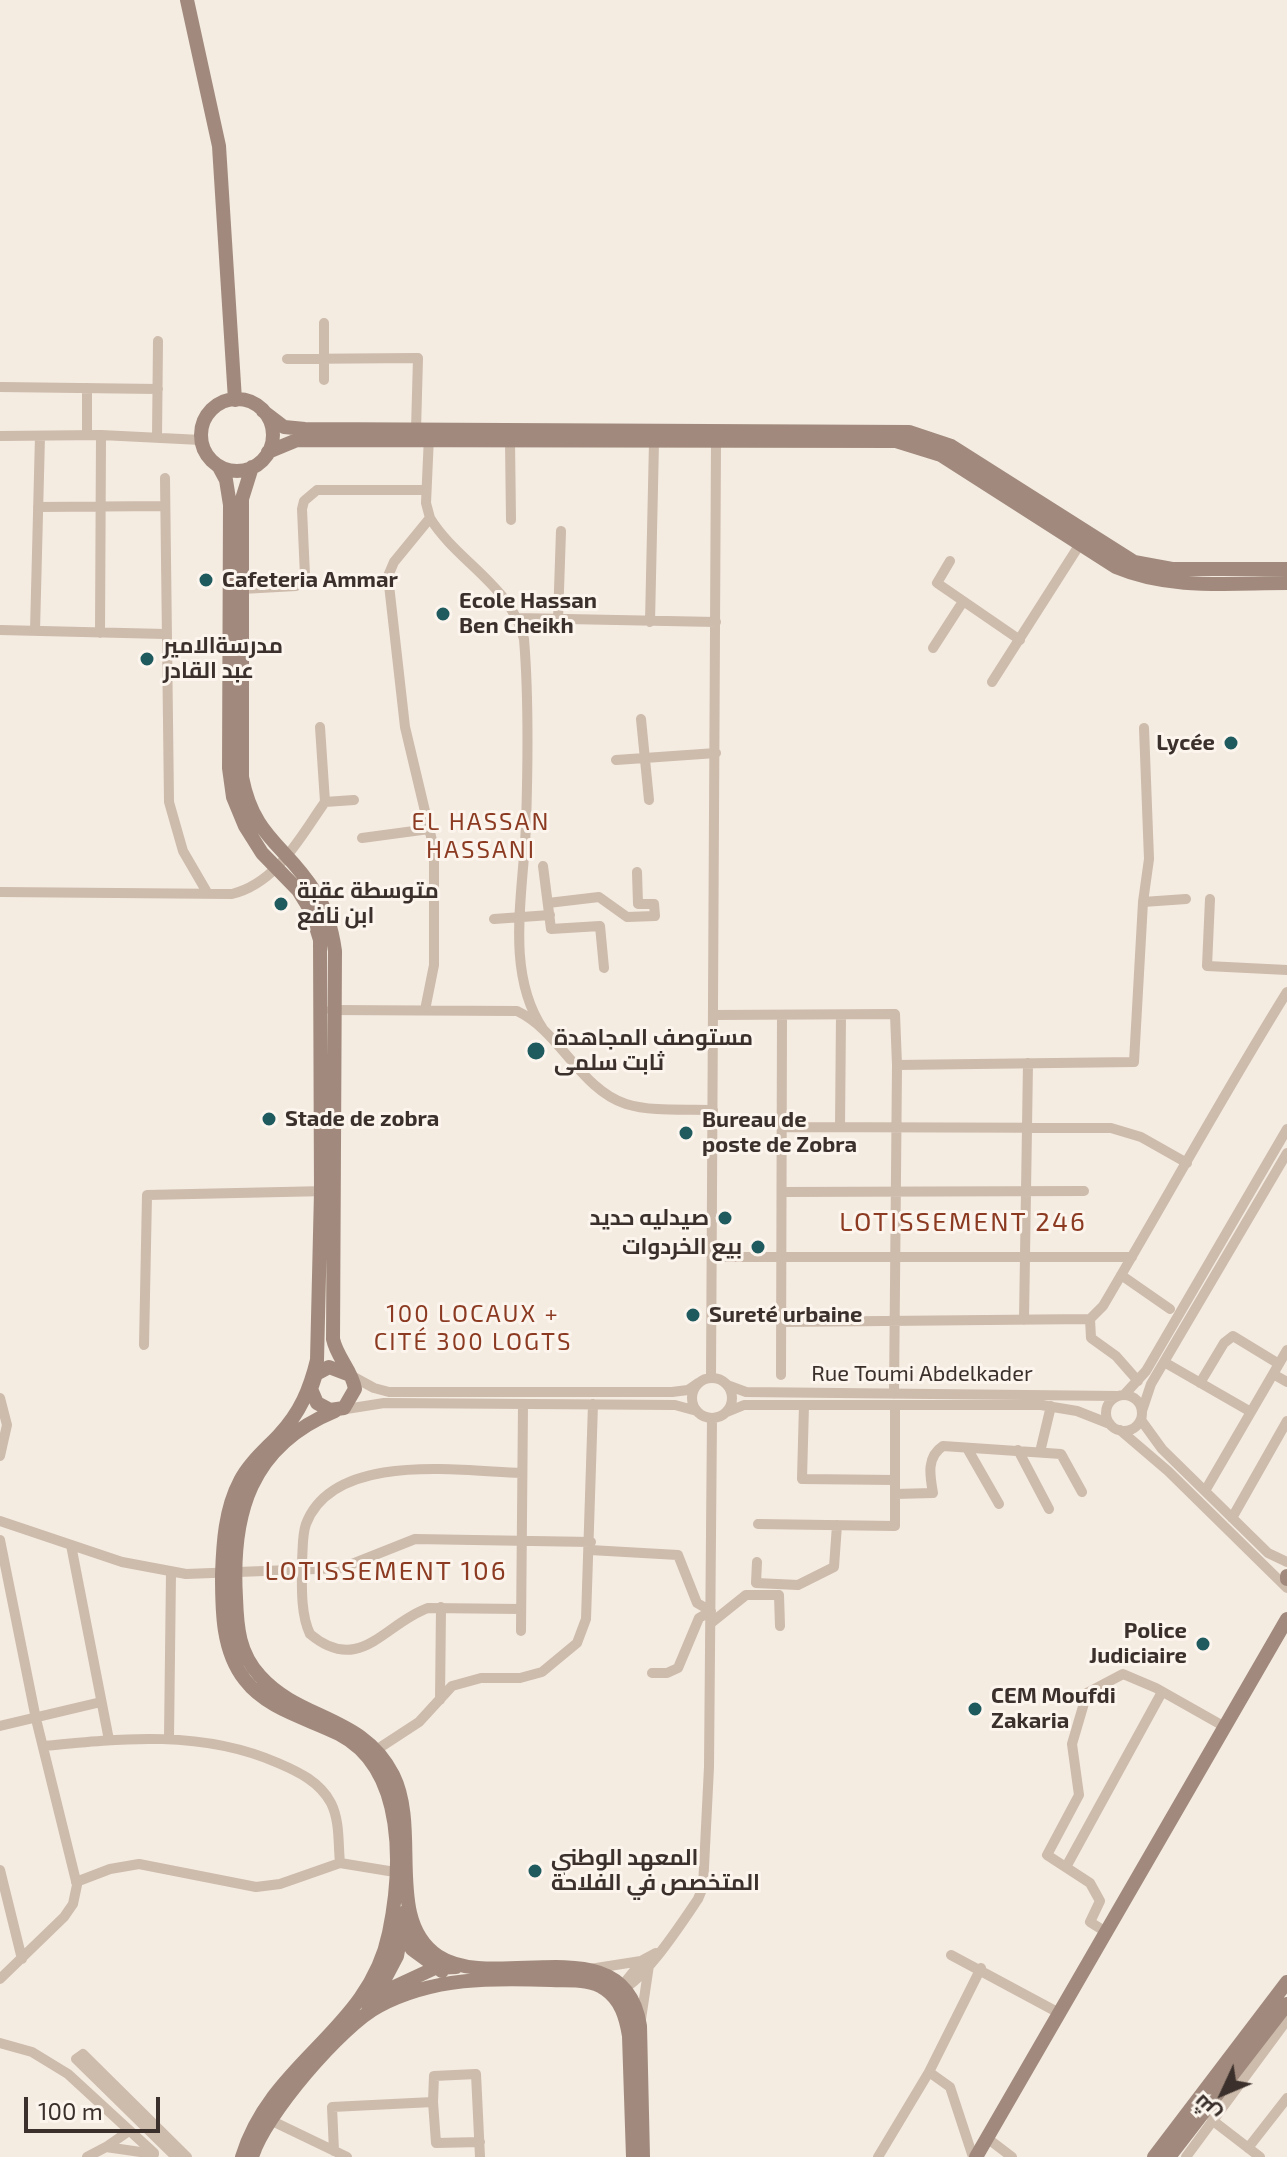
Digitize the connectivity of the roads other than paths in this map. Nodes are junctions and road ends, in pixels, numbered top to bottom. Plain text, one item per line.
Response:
1 (187, 0) edge
2 (324, 323) dead end
3 (158, 341) dead end
4 (324, 358) junction
5 (287, 359) dead end
6 (324, 380) dead end
7 (0, 387) edge
8 (87, 388) junction
9 (158, 389) junction
10 (235, 400) junction
11 (263, 411) junction
12 (425, 433) junction
13 (87, 435) junction
14 (101, 435) junction
15 (0, 436) edge
16 (40, 436) junction
17 (157, 437) junction
18 (201, 440) junction
19 (510, 441) junction
20 (654, 442) junction
21 (716, 442) junction
22 (268, 452) junction
23 (219, 467) junction
24 (252, 467) junction
25 (165, 478) dead end
26 (426, 490) junction
27 (165, 506) junction
28 (38, 507) junction
29 (101, 507) junction
30 (430, 518) junction
31 (511, 520) dead end
32 (561, 531) dead end
33 (1080, 544) junction
34 (950, 561) dead end
35 (1287, 569) edge
36 (1287, 583) edge
37 (242, 589) junction
38 (962, 603) junction
39 (517, 618) junction
40 (558, 620) junction
41 (650, 622) junction
42 (716, 622) junction
43 (0, 630) edge
44 (35, 631) junction
45 (100, 633) junction
46 (165, 634) junction
47 (1020, 640) junction
48 (933, 648) dead end
49 (992, 682) dead end
50 (641, 719) dead end
51 (320, 727) dead end
52 (1144, 728) dead end
53 (716, 753) junction
54 (645, 758) junction
55 (616, 760) dead end
56 (354, 800) dead end
57 (649, 800) dead end
58 (325, 802) junction
59 (429, 829) junction
60 (362, 838) dead end
61 (281, 862) junction
62 (543, 866) dead end
63 (637, 872) dead end
64 (0, 892) edge
65 (208, 894) junction
66 (1186, 899) dead end
67 (1210, 899) dead end
68 (1143, 902) junction
69 (548, 903) junction
70 (550, 915) junction
71 (520, 918) junction
72 (494, 919) dead end
73 (604, 968) dead end
74 (1287, 970) edge
75 (1287, 992) edge
76 (525, 993) junction
77 (329, 1010) junction
78 (425, 1010) junction
79 (505, 1010) junction
80 (714, 1015) junction
81 (782, 1015) junction
82 (841, 1015) junction
83 (543, 1029) junction
84 (1028, 1063) junction
85 (897, 1065) junction
86 (713, 1110) junction
87 (782, 1127) junction
88 (840, 1127) junction
89 (896, 1127) junction
90 (1027, 1128) junction
91 (1287, 1129) edge
92 (1287, 1153) edge
93 (1187, 1163) junction
94 (328, 1191) junction
95 (896, 1191) junction
96 (1084, 1191) dead end
97 (782, 1192) junction
98 (1026, 1192) junction
99 (1025, 1256) junction
100 (712, 1257) junction
101 (1132, 1257) junction
102 (782, 1258) junction
103 (895, 1258) junction
104 (1121, 1275) junction
105 (1170, 1309) dead end
106 (745, 1316) dead end
107 (781, 1319) junction
108 (1090, 1319) junction
109 (1024, 1320) junction
110 (895, 1321) junction
111 (144, 1345) dead end
112 (1287, 1350) edge
113 (1164, 1362) junction
114 (1279, 1364) junction
115 (1273, 1374) junction
116 (350, 1375) junction
117 (781, 1375) dead end
118 (711, 1378) junction
119 (312, 1381) junction
120 (1138, 1381) junction
121 (1287, 1382) edge
122 (698, 1383) junction
123 (1200, 1383) junction
124 (727, 1385) junction
125 (1121, 1396) junction
126 (0, 1398) edge
127 (895, 1399) junction
128 (523, 1404) junction
129 (593, 1404) junction
130 (804, 1405) junction
131 (1051, 1406) junction
132 (338, 1410) junction
133 (697, 1411) junction
134 (727, 1412) junction
135 (1251, 1412) junction
136 (1142, 1415) junction
137 (712, 1418) junction
138 (1287, 1421) edge
139 (1115, 1427) junction
140 (967, 1448) junction
141 (1018, 1450) junction
142 (1040, 1452) junction
143 (0, 1456) edge
144 (521, 1473) junction
145 (895, 1480) junction
146 (1205, 1491) junction
147 (1082, 1492) dead end
148 (895, 1494) junction
149 (999, 1504) dead end
150 (1049, 1509) dead end
151 (1232, 1518) junction
152 (0, 1521) edge
153 (758, 1524) dead end
154 (837, 1525) junction
155 (521, 1539) junction
156 (0, 1540) edge
157 (71, 1545) junction
158 (590, 1546) junction
159 (757, 1562) dead end
160 (1287, 1562) edge
161 (302, 1570) junction
162 (171, 1572) junction
163 (228, 1574) junction
164 (1287, 1588) edge
165 (441, 1607) junction
166 (521, 1609) junction
167 (711, 1611) junction
168 (1287, 1619) edge
169 (711, 1623) junction
170 (780, 1626) dead end
171 (521, 1631) dead end
172 (652, 1673) dead end
173 (1162, 1692) junction
174 (440, 1700) junction
175 (101, 1702) junction
176 (36, 1719) junction
177 (0, 1726) edge
178 (1225, 1727) junction
179 (169, 1738) junction
180 (109, 1740) junction
181 (43, 1746) junction
182 (370, 1754) junction
183 (340, 1863) junction
184 (1066, 1867) junction
185 (0, 1870) edge
186 (401, 1873) junction
187 (76, 1882) junction
188 (400, 1903) junction
189 (1106, 1932) junction
190 (402, 1936) junction
191 (951, 1955) dead end
192 (22, 1959) junction
193 (647, 1962) junction
194 (435, 1968) junction
195 (981, 1968) junction
196 (588, 1969) junction
197 (468, 1973) junction
198 (0, 1979) edge
199 (1287, 1982) edge
200 (616, 1991) junction
201 (381, 1993) junction
202 (1287, 2004) edge
203 (362, 2010) junction
204 (1059, 2013) junction
205 (1286, 2024) edge
206 (640, 2026) junction
207 (0, 2043) edge
208 (929, 2072) junction
209 (100, 2082) junction
210 (82, 2087) junction
211 (1287, 2098) edge
212 (433, 2102) junction
213 (264, 2118) junction
214 (1212, 2120) junction
215 (129, 2131) junction
216 (987, 2138) junction
217 (480, 2142) junction
218 (106, 2147) junction
219 (1248, 2148) junction
220 (334, 2151) junction
221 (156, 2155) edge
222 (87, 2157) edge
223 (176, 2157) edge
224 (187, 2157) edge
225 (242, 2157) edge
226 (252, 2157) edge
227 (347, 2157) edge
228 (480, 2157) edge
229 (633, 2157) edge
230 (643, 2157) edge
231 (878, 2157) edge
232 (974, 2157) edge
233 (1012, 2157) edge
234 (1154, 2157) edge
235 (1169, 2157) edge
236 (1186, 2157) edge
237 (1260, 2157) edge

1 - 10 street
2 - 4 street
3 - 9 street
4 - 5 street
4 - 6 street
4 - 12 street
7 - 8 street
8 - 9 street
8 - 13 street
9 - 17 street
10 - 11 street
10 - 18 street
11 - 12 street
11 - 22 street
12 - 19 street
12 - 22 street
12 - 26 street
12 - 35 street
13 - 14 street
13 - 16 street
14 - 17 street
14 - 29 street
15 - 16 street
16 - 28 street
17 - 18 street
18 - 23 street
19 - 20 street
19 - 31 street
20 - 21 street
20 - 41 street
21 - 33 street
21 - 42 street
22 - 24 street
23 - 24 street
23 - 61 street
24 - 37 street
25 - 27 street
26 - 30 street
26 - 37 street
27 - 29 street
27 - 46 street
28 - 29 street
28 - 44 street
29 - 45 street
30 - 39 street
30 - 59 street
32 - 40 street
33 - 36 street
33 - 47 street
34 - 38 street
37 - 61 street
38 - 47 street
38 - 48 street
39 - 40 street
39 - 71 street
40 - 41 street
41 - 42 street
42 - 53 street
43 - 44 street
44 - 45 street
45 - 46 street
46 - 65 street
47 - 49 street
50 - 54 street
51 - 58 street
52 - 68 street
53 - 54 street
53 - 80 street
54 - 55 street
54 - 57 street
56 - 58 street
58 - 61 street
59 - 60 street
59 - 78 street
61 - 65 street
61 - 77 street
62 - 69 street
63 - 69 street
64 - 65 street
66 - 68 street
67 - 74 street
68 - 84 street
69 - 70 street
70 - 71 street
70 - 73 street
71 - 72 street
71 - 76 street
75 - 93 street
76 - 79 street
76 - 83 street
77 - 78 street
77 - 94 street
78 - 79 street
79 - 83 street
80 - 81 street
80 - 86 street
81 - 82 street
81 - 87 street
82 - 85 street
82 - 88 street
83 - 86 street
84 - 85 street
84 - 90 street
85 - 89 street
86 - 100 street
87 - 88 street
87 - 97 street
88 - 89 street
89 - 90 street
89 - 95 street
90 - 93 street
90 - 98 street
91 - 120 street
92 - 113 street
93 - 101 street
94 - 111 street
94 - 116 street
94 - 119 street
95 - 97 street
95 - 98 street
95 - 103 street
96 - 98 street
97 - 102 street
98 - 99 street
99 - 101 street
99 - 103 street
99 - 109 street
100 - 102 street
100 - 118 street
101 - 104 street
102 - 103 street
102 - 107 street
103 - 110 street
104 - 105 street
104 - 108 street
106 - 107 street
107 - 110 street
107 - 117 street
108 - 109 street
108 - 120 street
109 - 110 street
110 - 127 street
112 - 114 street
113 - 123 street
113 - 136 street
114 - 115 street
114 - 123 street
115 - 121 street
115 - 135 street
116 - 119 street
116 - 122 street
116 - 132 street
118 - 122 street
118 - 124 street
119 - 132 street
119 - 163 street
120 - 125 street
122 - 133 street
123 - 135 street
124 - 127 street, Rue Toumi Abdelkader
124 - 134 street
125 - 127 street, Rue Toumi Abdelkader
125 - 136 street
125 - 139 street
126 - 143 street
127 - 130 street, Rue Toumi Abdelkader
127 - 131 street, Rue Toumi Abdelkader
127 - 145 street
128 - 129 street
128 - 132 street
128 - 144 street
129 - 133 street
129 - 158 street
130 - 134 street, Rue Toumi Abdelkader
130 - 145 street
131 - 139 street, Rue Toumi Abdelkader
131 - 142 street
132 - 163 street
133 - 137 street
134 - 137 street
135 - 146 street
136 - 139 street
136 - 146 street
137 - 167 street
138 - 151 street
139 - 164 street
140 - 141 street
140 - 148 street
140 - 149 street
141 - 142 street
141 - 150 street
142 - 147 street
144 - 155 street
144 - 161 street
145 - 148 street
146 - 151 street
148 - 154 street
151 - 160 street
152 - 157 street
153 - 154 street
154 - 159 street
155 - 158 street
155 - 161 street
155 - 166 street
156 - 176 street
157 - 162 street
157 - 175 street
158 - 167 street
158 - 174 street
161 - 163 street
161 - 165 street
162 - 163 street
162 - 179 street
163 - 182 street
165 - 166 street
165 - 174 street
166 - 171 street
167 - 169 street
167 - 172 street
168 - 178 street
169 - 170 street
169 - 193 street
173 - 178 street
173 - 184 street
173 - 184 street
174 - 182 street
175 - 176 street
175 - 180 street
176 - 177 street
176 - 181 street
178 - 189 street
179 - 180 street
179 - 183 street
180 - 181 street
181 - 187 street
182 - 186 street
183 - 186 street
183 - 187 street
184 - 189 street
185 - 192 street
186 - 188 street
187 - 192 street
188 - 190 street
188 - 197 street
188 - 203 street
189 - 204 street
190 - 194 street
190 - 201 street
191 - 195 street
192 - 198 street
193 - 196 street
193 - 200 street
193 - 206 street
194 - 197 street
194 - 201 street
195 - 204 street
195 - 208 street
196 - 197 street
196 - 200 street
197 - 200 street
197 - 203 street
199 - 234 street
200 - 206 street
200 - 229 street
201 - 203 street
202 - 235 street
203 - 213 street
204 - 216 street
205 - 214 street
206 - 230 street
207 - 210 street
208 - 231 street
208 - 232 street
209 - 210 street
209 - 223 street
209 - 224 street
210 - 215 street
211 - 219 street
212 - 217 street
212 - 217 street
212 - 220 street
213 - 220 street
213 - 225 street
213 - 226 street
214 - 219 street
214 - 236 street
215 - 218 street
215 - 221 street
216 - 232 street
216 - 233 street
217 - 228 street
218 - 221 street
218 - 222 street
219 - 237 street
220 - 227 street

